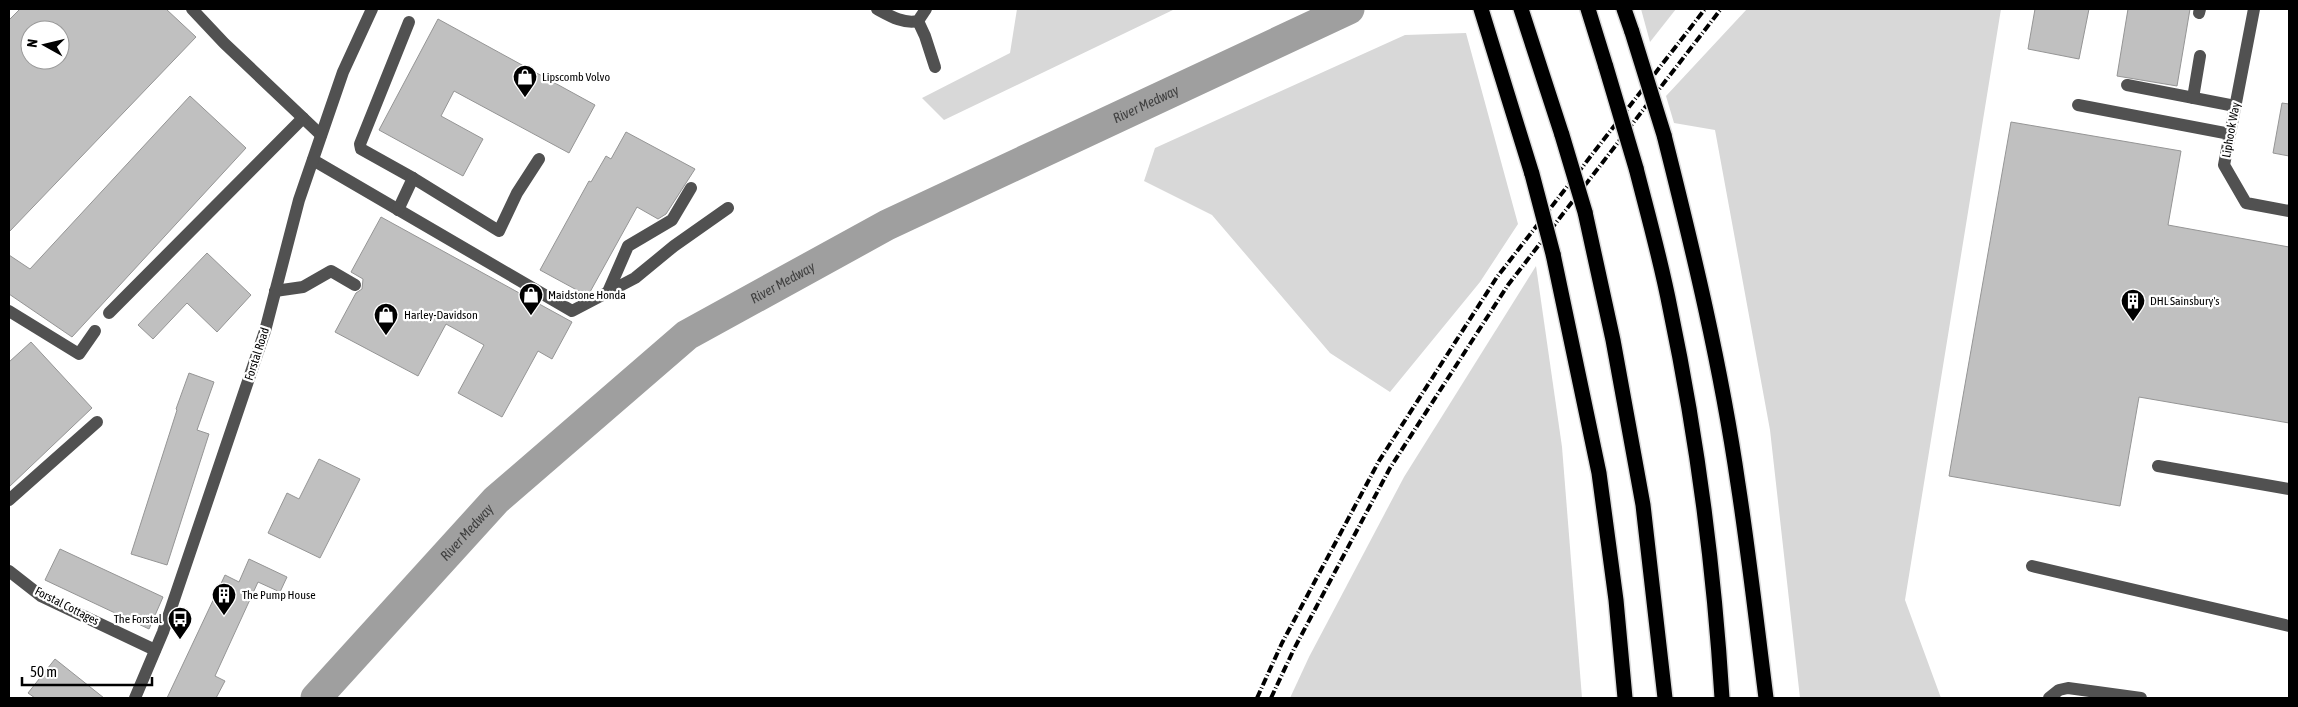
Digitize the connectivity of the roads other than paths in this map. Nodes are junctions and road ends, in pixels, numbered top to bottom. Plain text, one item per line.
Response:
1 (372, 9) edge
2 (877, 9) edge
3 (926, 9) edge
4 (1481, 9) edge
5 (1521, 9) edge
6 (1588, 9) edge
7 (1624, 9) edge
8 (2254, 9) edge
9 (197, 10) edge
10 (918, 21) junction
11 (410, 22) dead end
12 (2200, 56) dead end
13 (935, 67) dead end
14 (2127, 85) dead end
15 (2193, 98) junction
16 (2078, 105) dead end
17 (2235, 106) junction
18 (303, 118) junction
19 (2230, 134) junction
20 (321, 135) junction
21 (539, 159) dead end
22 (313, 160) junction
23 (413, 178) junction
24 (691, 188) dead end
25 (728, 208) dead end
26 (398, 210) junction
27 (2289, 210) edge
28 (355, 285) dead end
29 (275, 291) junction
30 (608, 292) junction
31 (9, 311) edge
32 (109, 313) dead end
33 (95, 331) dead end
34 (97, 422) dead end
35 (2158, 466) dead end
36 (2289, 488) edge
37 (9, 500) edge
38 (1748, 557) junction
39 (2032, 566) dead end
40 (9, 570) edge
41 (2289, 626) edge
42 (155, 650) junction
43 (135, 698) edge
44 (1625, 698) edge
45 (1664, 698) edge
46 (1722, 698) edge
47 (1759, 698) edge
48 (1766, 698) edge
49 (2049, 698) edge
50 (2141, 698) edge

1 - 20 street, Forstal Road
2 - 10 street
3 - 10 street
4 - 44 highway, bridge
5 - 45 highway, bridge
6 - 46 highway, bridge
7 - 38 highway, bridge
8 - 17 street, Liphook Way
9 - 18 street
10 - 13 street
11 - 23 street
12 - 15 street
14 - 15 street
15 - 17 street
16 - 19 street
17 - 19 street, Liphook Way
18 - 20 street
18 - 32 street
19 - 27 street, Liphook Way
20 - 22 street, Forstal Road
21 - 23 street
22 - 26 street
22 - 29 street, Forstal Road
23 - 26 street
24 - 30 street
25 - 30 street
26 - 30 street
28 - 29 street
29 - 42 street, Forstal Road
31 - 33 street
34 - 37 street
35 - 36 street
38 - 47 highway
38 - 48 highway
39 - 41 street
40 - 42 street, Forstal Cottages
42 - 43 street, Forstal Road
49 - 50 street

